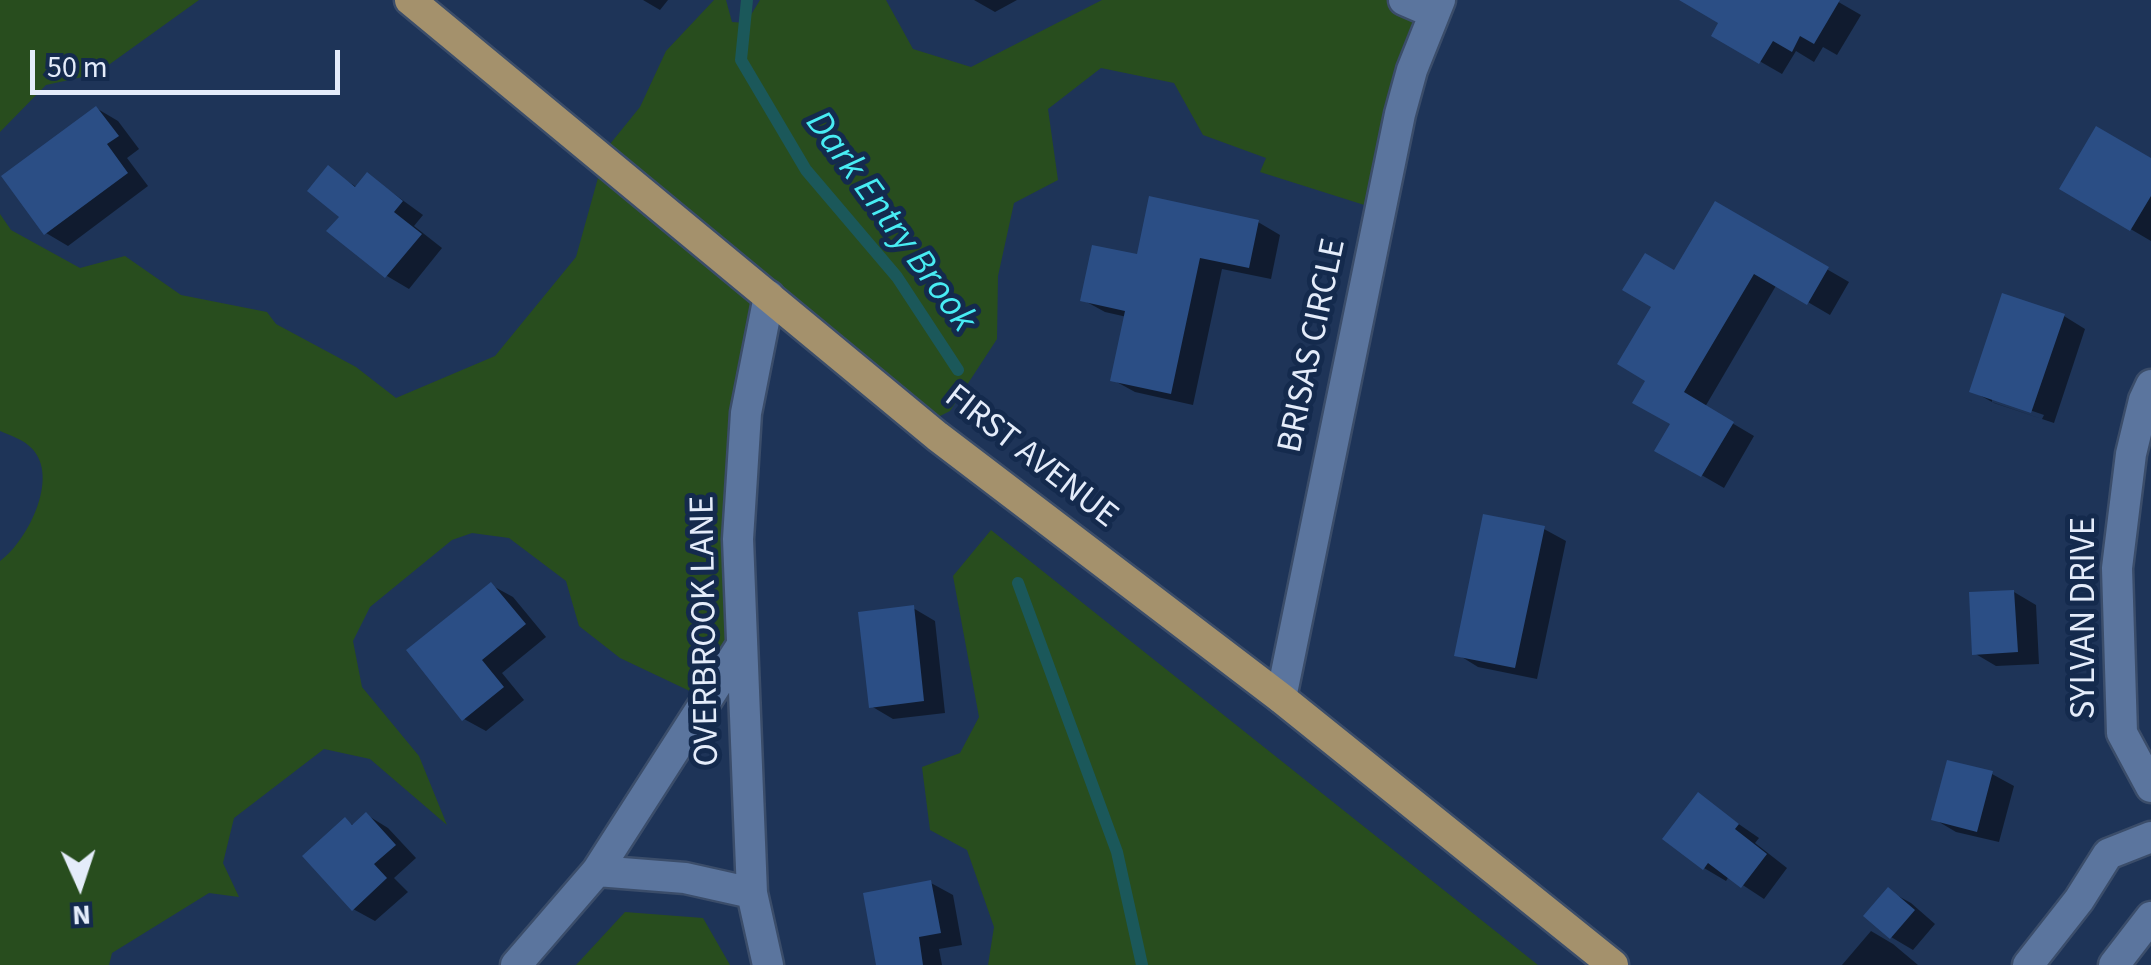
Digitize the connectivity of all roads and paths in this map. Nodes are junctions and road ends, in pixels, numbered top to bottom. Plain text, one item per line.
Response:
1 (410, 0) edge
2 (1404, 0) edge
3 (1437, 7) edge
4 (769, 296) junction
5 (2151, 385) edge
6 (740, 648) junction
7 (1280, 698) junction
8 (2151, 787) edge
9 (2151, 837) edge
10 (596, 871) junction
11 (752, 893) junction
12 (2151, 917) edge
13 (516, 965) edge
14 (768, 965) edge
15 (1613, 965) edge
16 (2028, 965) edge
17 (2114, 965) edge

1 - 4 main road, FIRST AVENUE
2 - 3 street, BRISAS CIRCLE
3 - 7 street, BRISAS CIRCLE
4 - 6 street, OVERBROOK LANE
4 - 7 main road, FIRST AVENUE
5 - 8 street, SYLVAN DRIVE
6 - 10 street
6 - 11 street, OVERBROOK LANE
7 - 15 main road, FIRST AVENUE
9 - 16 street
10 - 11 street
10 - 13 street
11 - 14 street, OVERBROOK LANE
12 - 17 street

